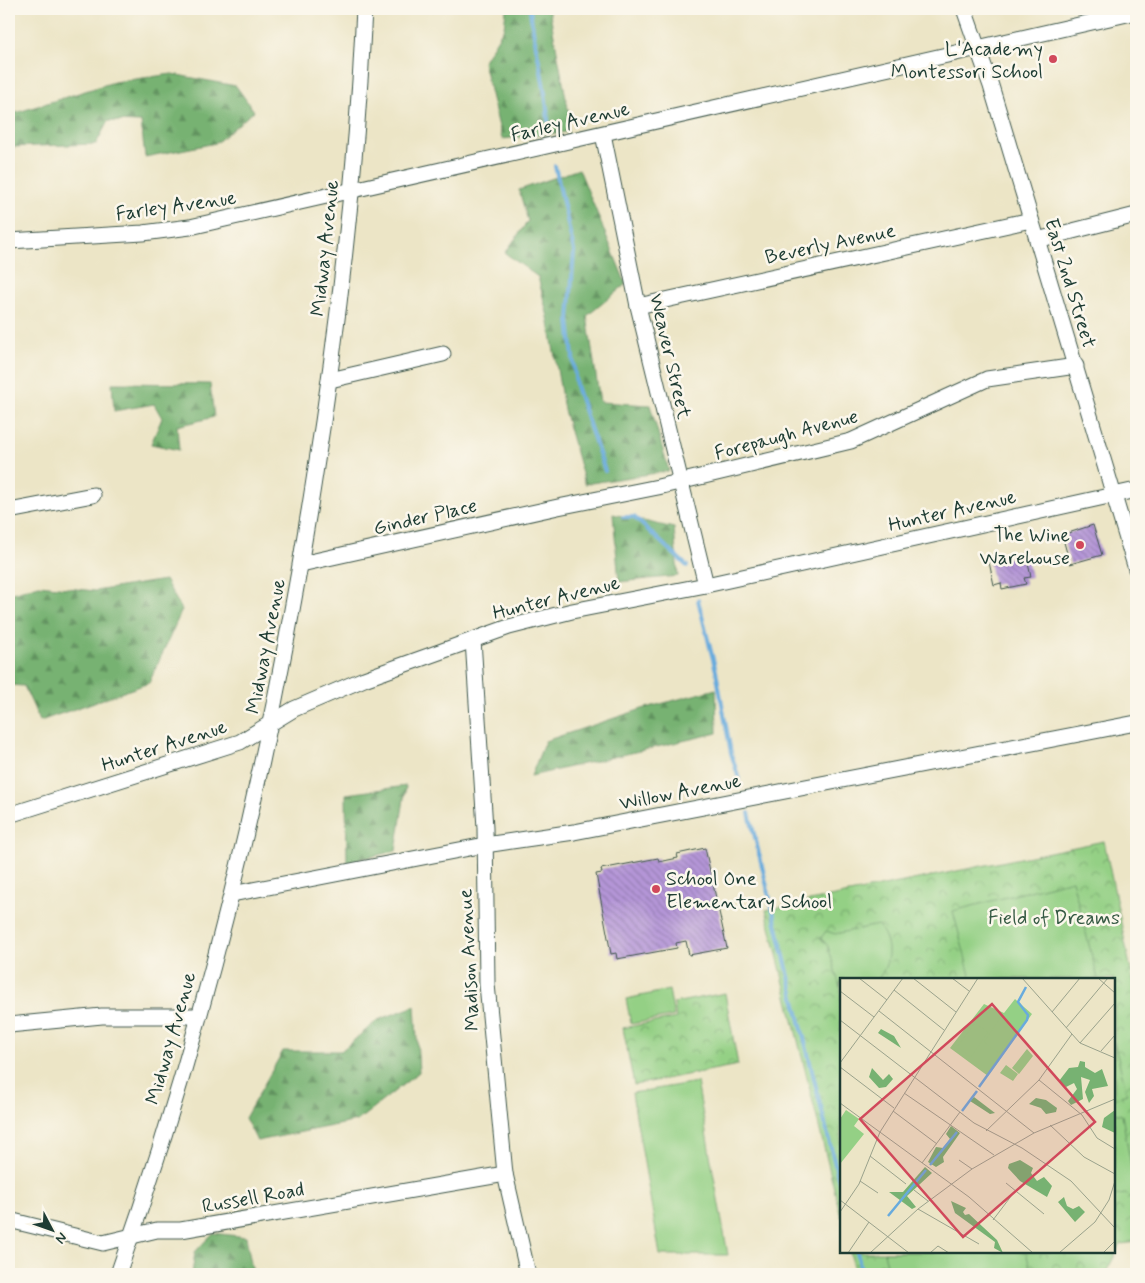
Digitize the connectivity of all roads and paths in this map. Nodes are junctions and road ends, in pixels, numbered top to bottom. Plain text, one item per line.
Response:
1 (364, 9) edge
2 (964, 9) edge
3 (1136, 12) edge
4 (979, 48) junction
5 (603, 134) junction
6 (350, 191) junction
7 (1136, 216) edge
8 (1031, 220) junction
9 (1037, 240) junction
10 (9, 241) edge
11 (638, 306) junction
12 (443, 354) dead end
13 (1076, 366) junction
14 (330, 380) junction
15 (680, 482) junction
16 (1136, 490) edge
17 (1114, 494) junction
18 (93, 495) dead end
19 (558, 507) joint
20 (9, 511) edge
21 (301, 564) junction
22 (1136, 569) edge
23 (706, 585) junction
24 (473, 640) junction
25 (271, 723) junction
26 (1136, 723) edge
27 (9, 815) edge
28 (485, 845) junction
29 (232, 894) junction
30 (199, 1016) junction
31 (9, 1025) edge
32 (505, 1174) junction
33 (9, 1220) edge
34 (131, 1236) junction
35 (118, 1274) edge
36 (528, 1274) edge

1 - 6 street, Midway Avenue
2 - 4 street, East 2nd Street
3 - 4 street, Farley Avenue
4 - 5 street, Farley Avenue
4 - 8 street, East 2nd Street
5 - 6 street, Farley Avenue
5 - 11 street, Weaver Street
6 - 10 street, Farley Avenue
6 - 14 street, Midway Avenue
7 - 9 street
8 - 9 street, East 2nd Street
8 - 11 street, Beverly Avenue
9 - 13 street, East 2nd Street
11 - 15 street, Weaver Street
12 - 14 street
13 - 15 street, Forepaugh Avenue
13 - 17 street, East 2nd Street
14 - 21 street, Midway Avenue
15 - 19 street, Forepaugh Avenue
15 - 23 street, Weaver Street
16 - 17 street, Hunter Avenue
17 - 22 street, East 2nd Street
17 - 23 street, Hunter Avenue
18 - 20 street
19 - 21 street, Ginder Place
21 - 25 street, Midway Avenue
23 - 24 street, Hunter Avenue
24 - 25 street, Hunter Avenue
24 - 28 street, Madison Avenue
25 - 27 street, Hunter Avenue
25 - 29 street, Midway Avenue
26 - 28 street, Willow Avenue
28 - 29 street, Willow Avenue
28 - 32 street, Madison Avenue
29 - 30 street, Midway Avenue
30 - 31 street
30 - 34 street, Midway Avenue
32 - 34 street, Russell Road
32 - 36 street, Madison Avenue
33 - 34 street, Russell Road
34 - 35 street, Midway Avenue

